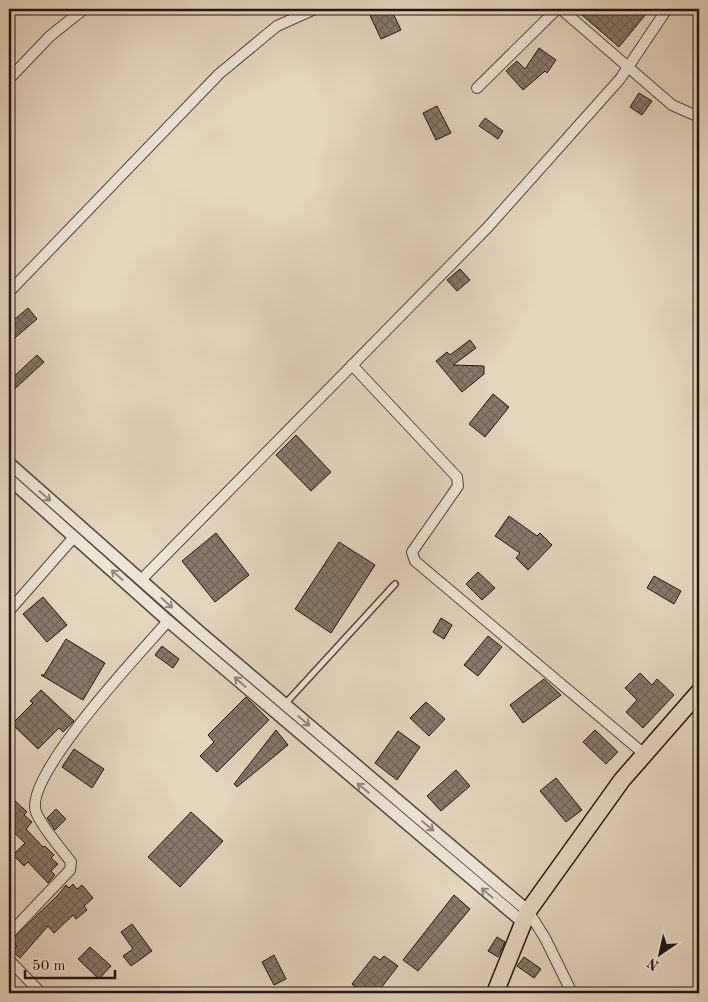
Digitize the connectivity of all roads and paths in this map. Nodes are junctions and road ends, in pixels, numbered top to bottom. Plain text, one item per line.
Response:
1 (84, 9) edge
2 (315, 9) edge
3 (559, 9) edge
4 (667, 9) edge
5 (628, 69) junction
6 (9, 79) edge
7 (477, 88) dead end
8 (699, 117) edge
9 (9, 292) edge
10 (352, 365) junction
11 (9, 463) edge
12 (9, 479) edge
13 (74, 537) junction
14 (141, 580) junction
15 (395, 584) dead end
16 (9, 611) edge
17 (168, 621) junction
18 (699, 692) edge
19 (285, 704) junction
20 (277, 714) junction
21 (643, 753) junction
22 (526, 918) junction
23 (9, 934) edge
24 (10, 965) edge
25 (41, 993) edge
26 (495, 993) edge
27 (572, 993) edge

1 - 6 street
2 - 9 street
3 - 5 street
3 - 7 street
4 - 5 street
5 - 8 street
5 - 10 street
10 - 14 street
10 - 21 street
11 -> 14 street
12 - 13 street
13 - 16 street
17 -> 13 street
14 -> 19 street
15 - 19 lane
20 -> 17 street
17 - 23 street
18 - 21 highway
19 - 20 lane
19 -> 22 street
22 -> 20 street
21 - 22 highway
22 - 26 highway
22 - 27 street
24 - 25 street

